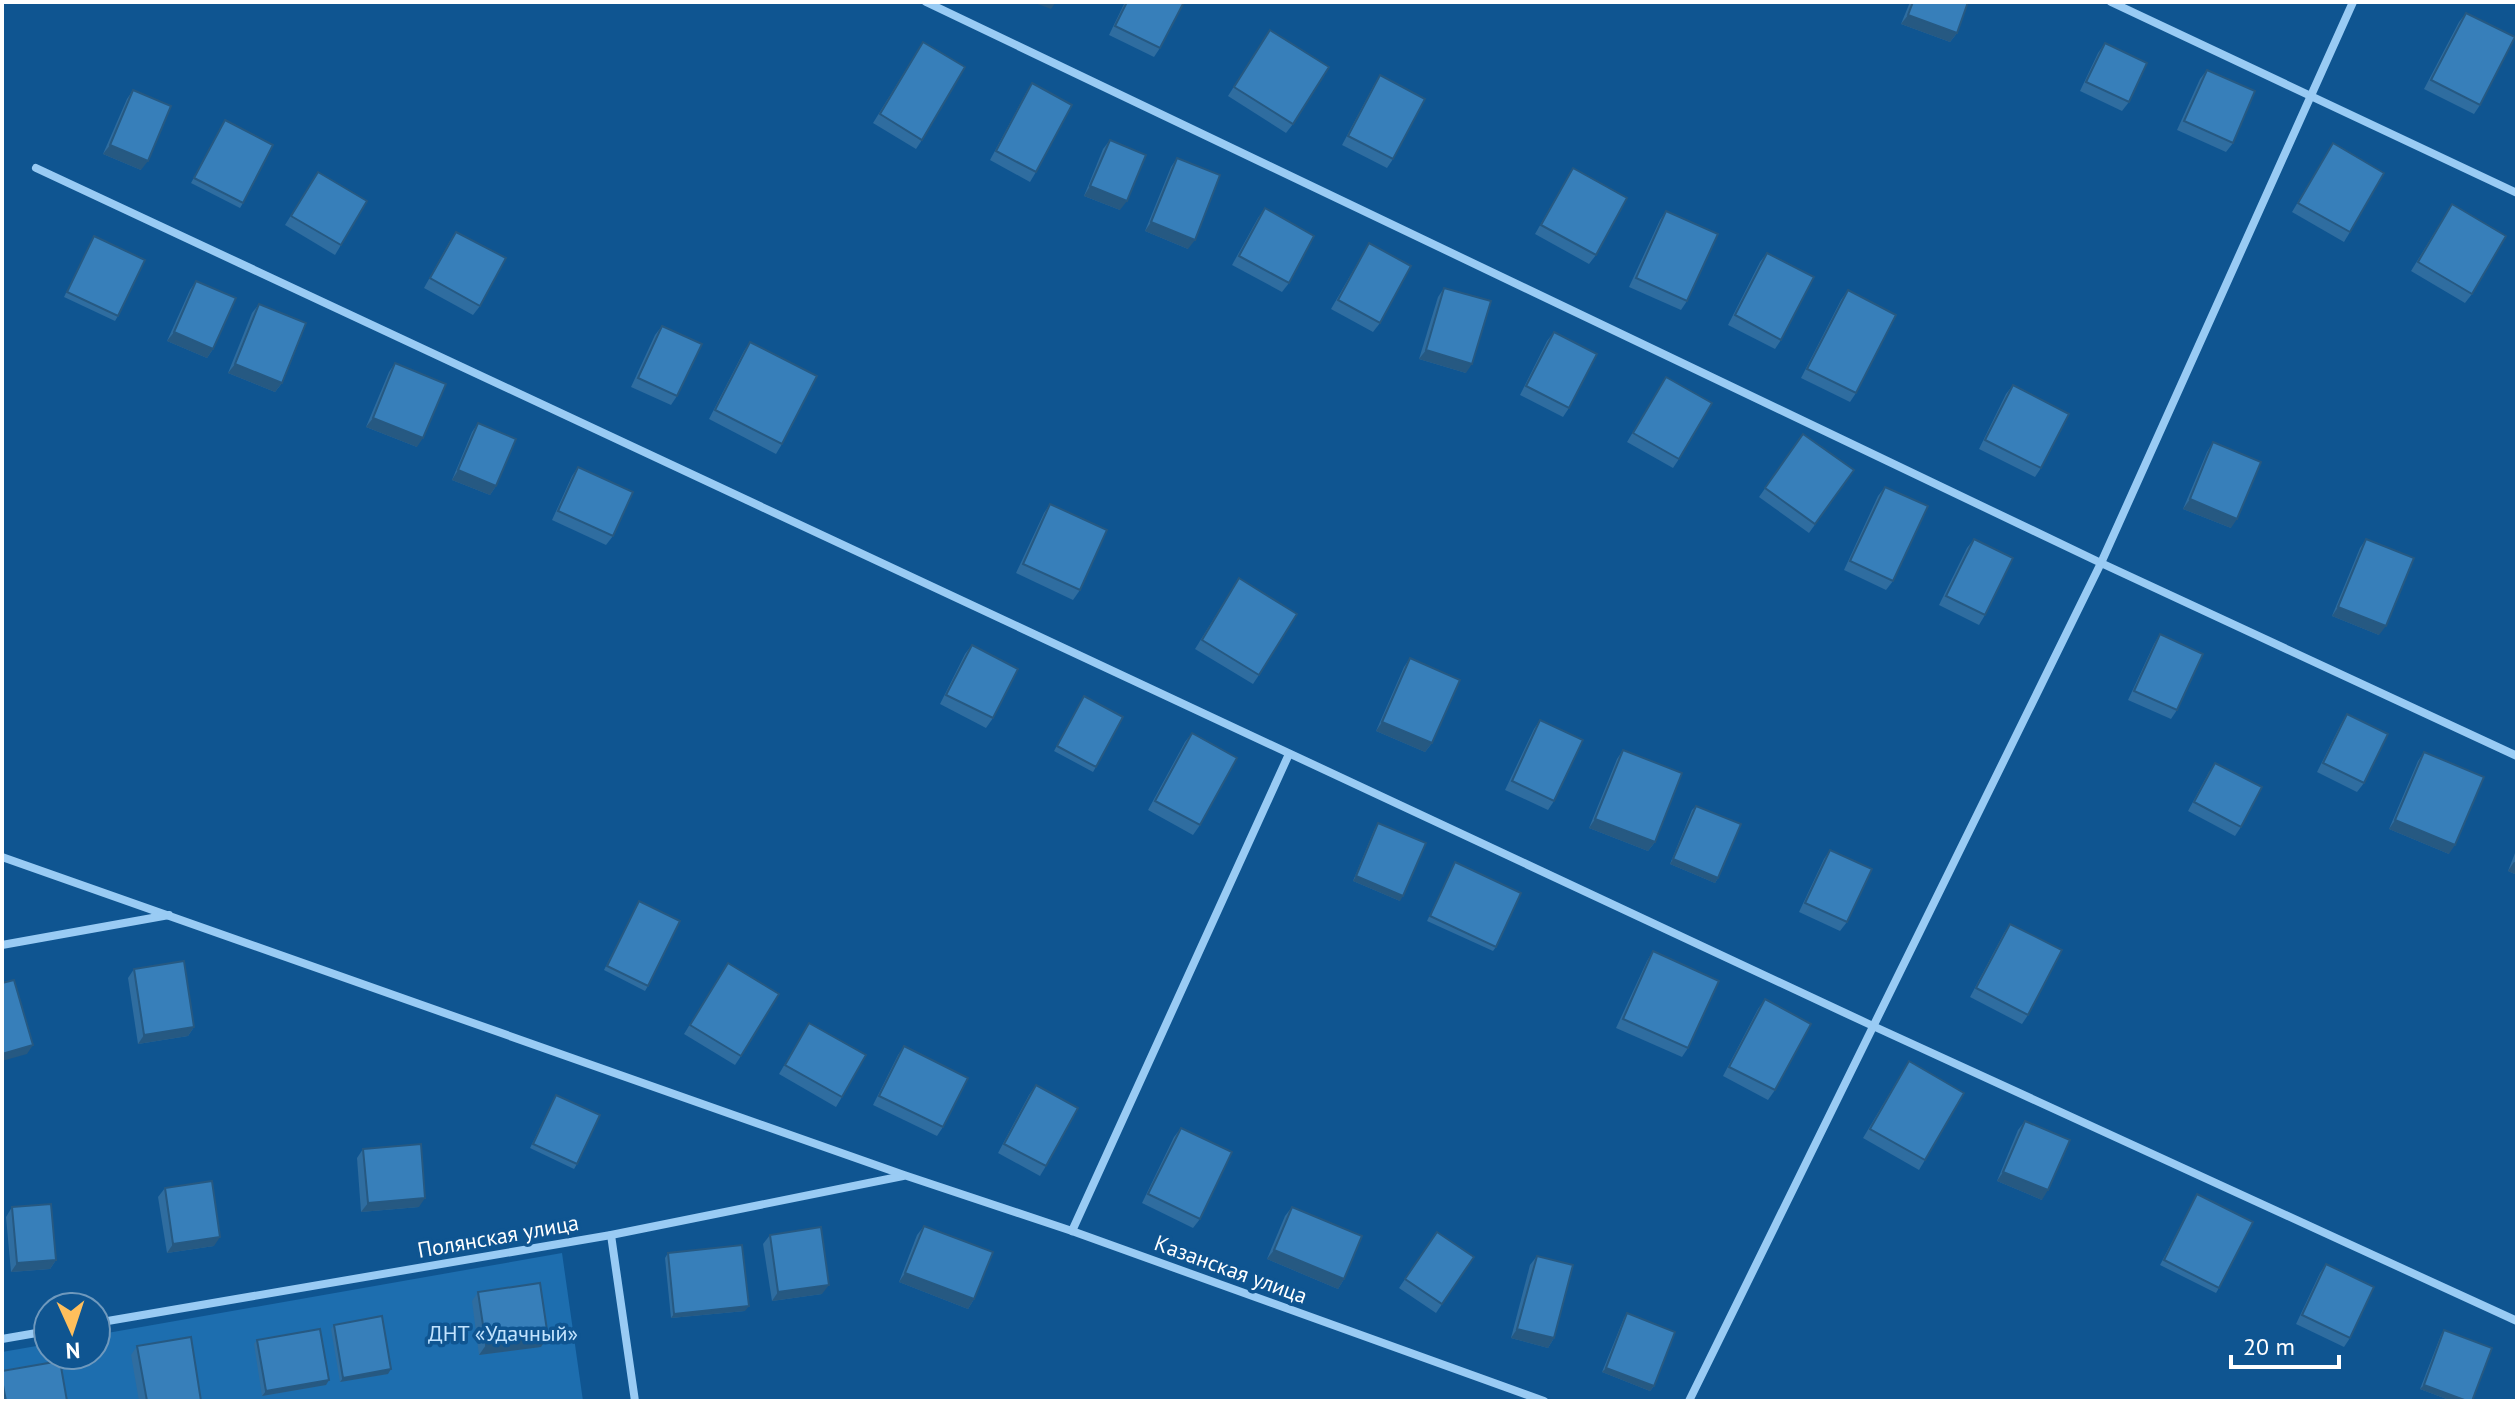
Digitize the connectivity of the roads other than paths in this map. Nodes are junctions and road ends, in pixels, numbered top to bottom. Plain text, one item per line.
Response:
1 (926, 2) edge
2 (2111, 2) edge
3 (2353, 2) edge
4 (2311, 97) junction
5 (36, 168) dead end
6 (2517, 193) edge
7 (2101, 563) junction
8 (1289, 754) junction
9 (2517, 756) edge
10 (2, 857) edge
11 (169, 915) junction
12 (2, 945) edge
13 (1873, 1026) junction
14 (904, 1175) junction
15 (1072, 1231) junction
16 (611, 1235) junction
17 (112, 1320) edge
18 (2517, 1321) edge
19 (32, 1334) edge
20 (2, 1339) edge
21 (635, 1401) edge
22 (1544, 1401) edge
23 (1689, 1401) edge

1 - 7 street
2 - 4 street
3 - 4 street
4 - 6 street
4 - 7 street
5 - 8 street
7 - 9 street
7 - 13 street
8 - 13 street
8 - 15 street
10 - 11 street, Казанская улица
11 - 12 street
11 - 14 street, Казанская улица
13 - 18 street
13 - 23 street
14 - 15 street, Казанская улица
14 - 16 street, Полянская улица
15 - 22 street, Казанская улица
16 - 17 street, Полянская улица
16 - 21 street
19 - 20 street

